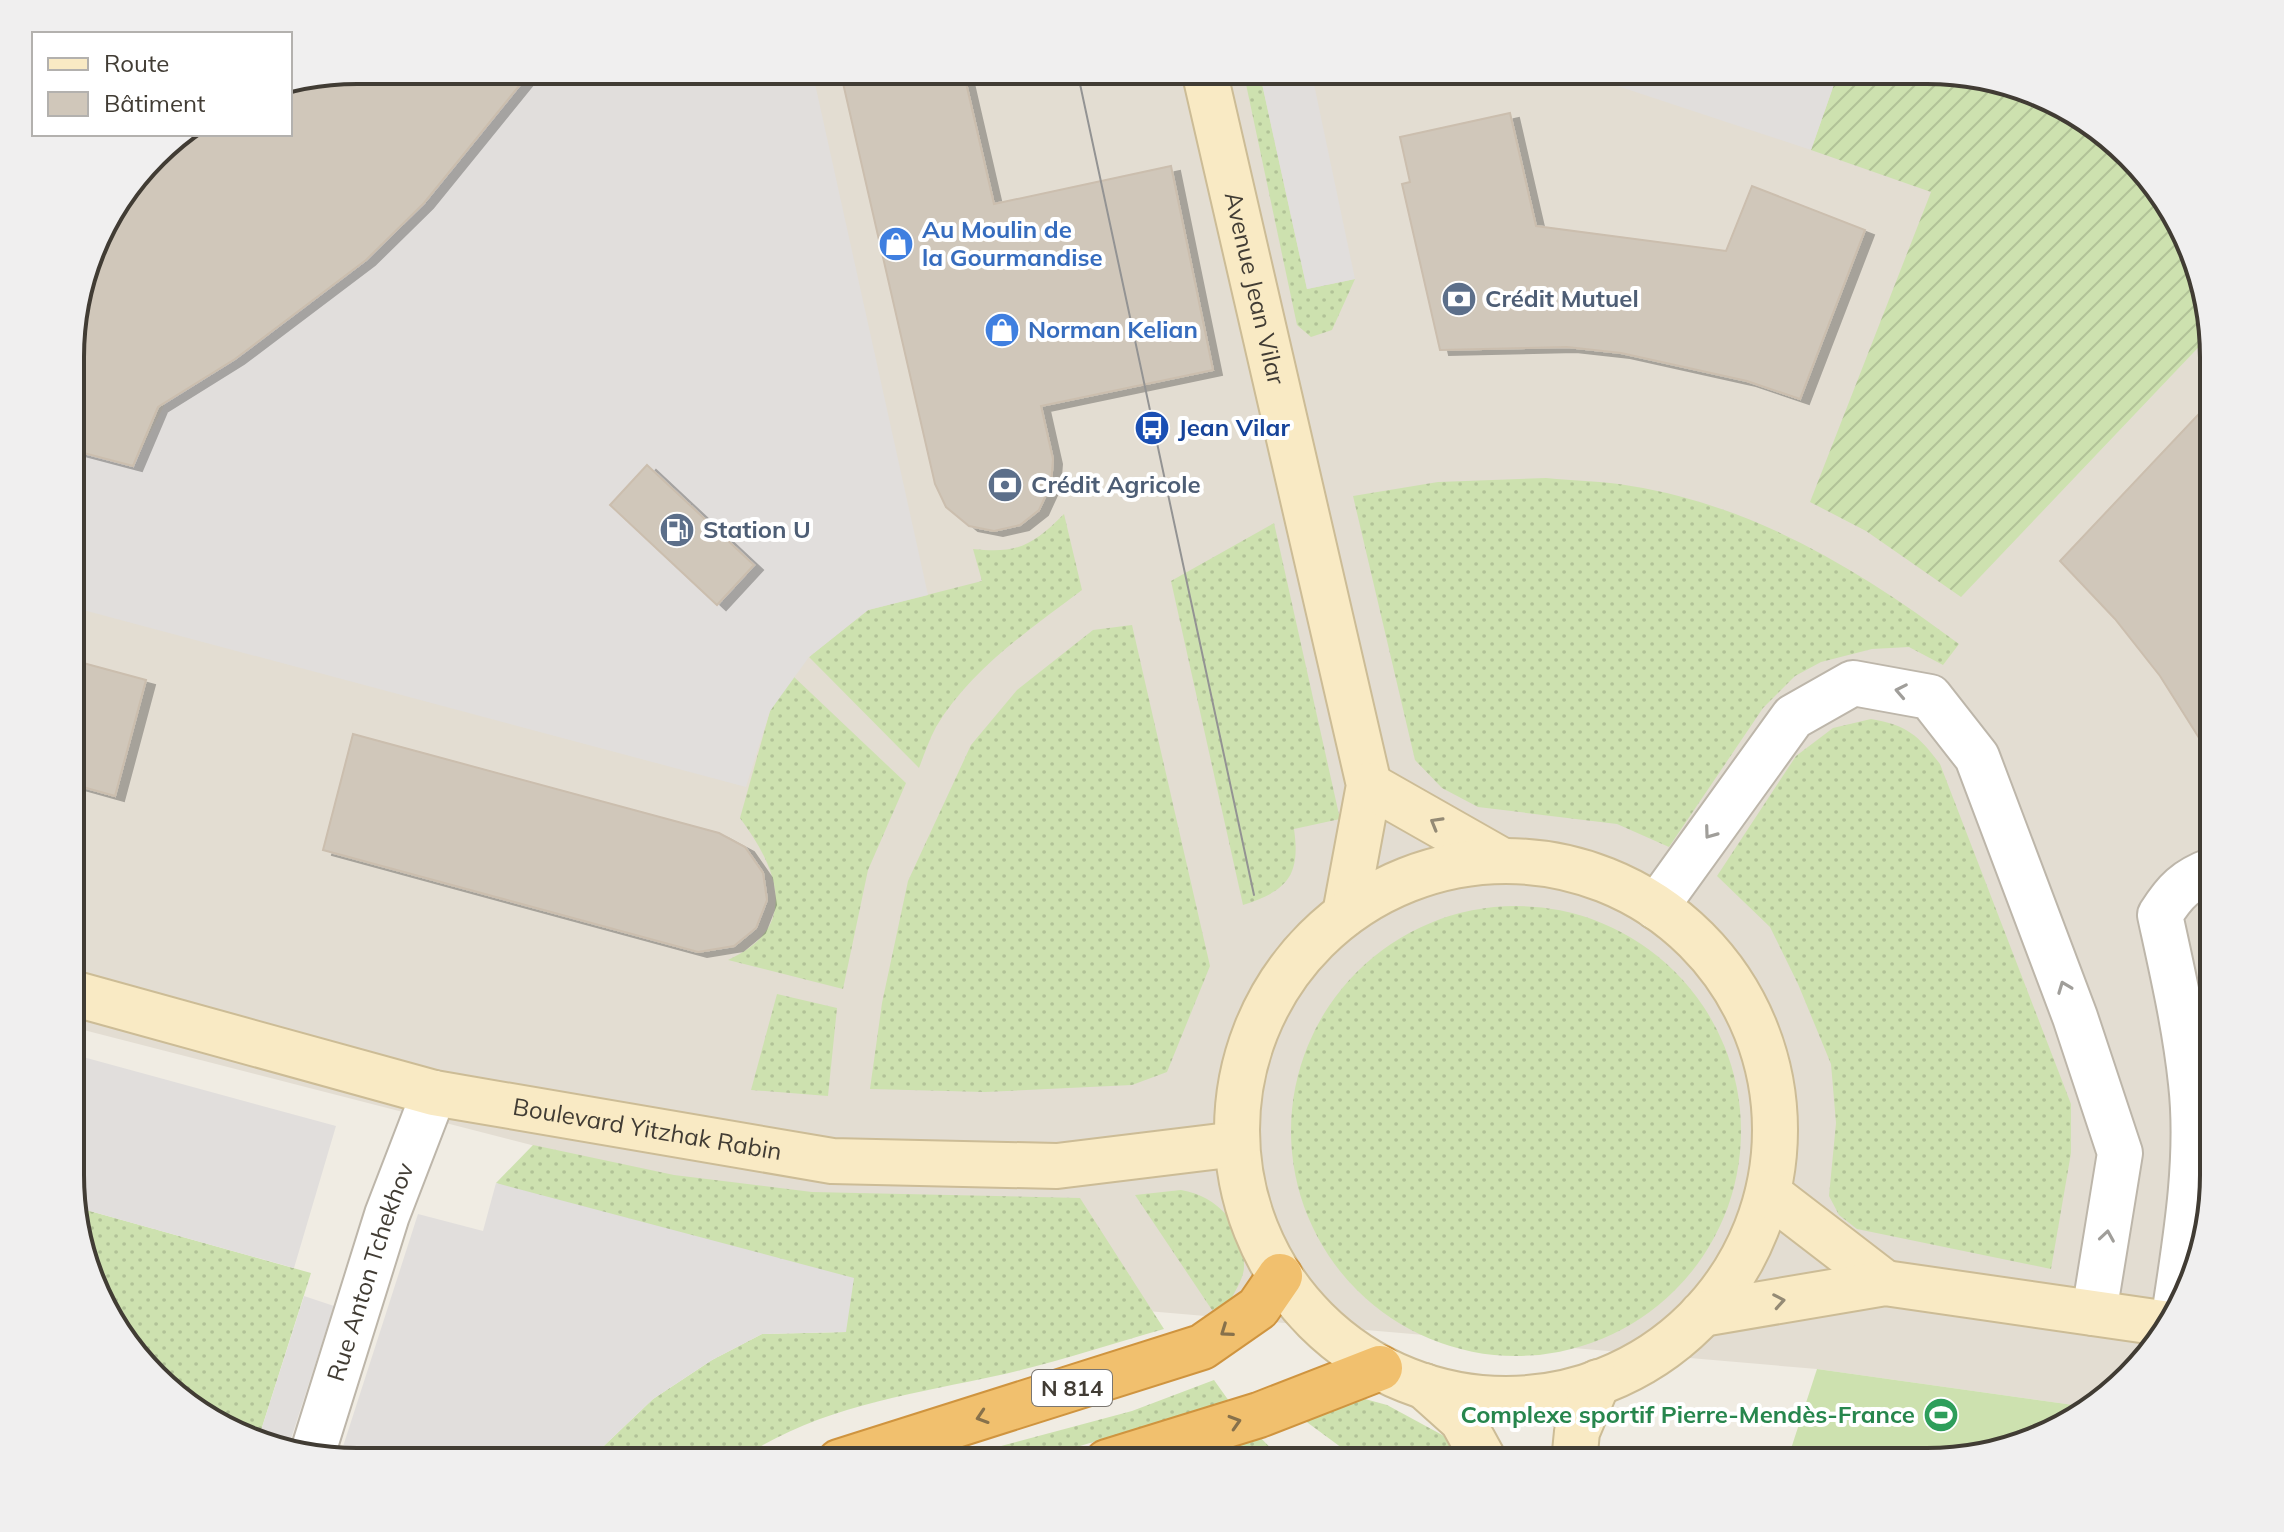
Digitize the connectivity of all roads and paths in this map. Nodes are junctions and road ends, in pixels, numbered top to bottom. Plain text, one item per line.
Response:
1 (1207, 84) edge
2 (1369, 785) junction
3 (1501, 860) junction
4 (2199, 875) edge
5 (1656, 907) junction
6 (1345, 914) junction
7 (84, 996) edge
8 (434, 1093) junction
9 (1237, 1144) junction
10 (1768, 1193) junction
11 (1280, 1276) junction
12 (2178, 1281) edge
13 (1885, 1283) junction
14 (2094, 1313) junction
15 (1702, 1314) junction
16 (2157, 1322) edge
17 (1380, 1368) junction
18 (1598, 1382) junction
19 (1424, 1386) junction
20 (315, 1444) edge
21 (1154, 1447) edge
22 (1477, 1447) edge
23 (1575, 1447) edge
24 (884, 1448) edge

1 - 2 main road, Avenue Jean Vilar
3 -> 2 main road
2 - 6 main road, Avenue Jean Vilar
3 - 5 main road
3 - 6 main road
4 - 12 street
5 - 10 main road
14 -> 5 street
6 - 9 main road
7 - 8 main road, Boulevard Yitzhak Rabin
8 - 9 main road, Boulevard Yitzhak Rabin
8 - 20 street, Rue Anton Tchekhov
9 - 11 main road
10 - 13 main road
10 - 15 main road
11 - 17 main road
11 -> 24 highway, N 814
13 - 14 main road
15 -> 13 main road
14 - 16 main road
15 - 18 main road
17 - 19 main road
21 -> 17 highway
18 - 19 main road
18 - 23 main road
19 - 22 main road

